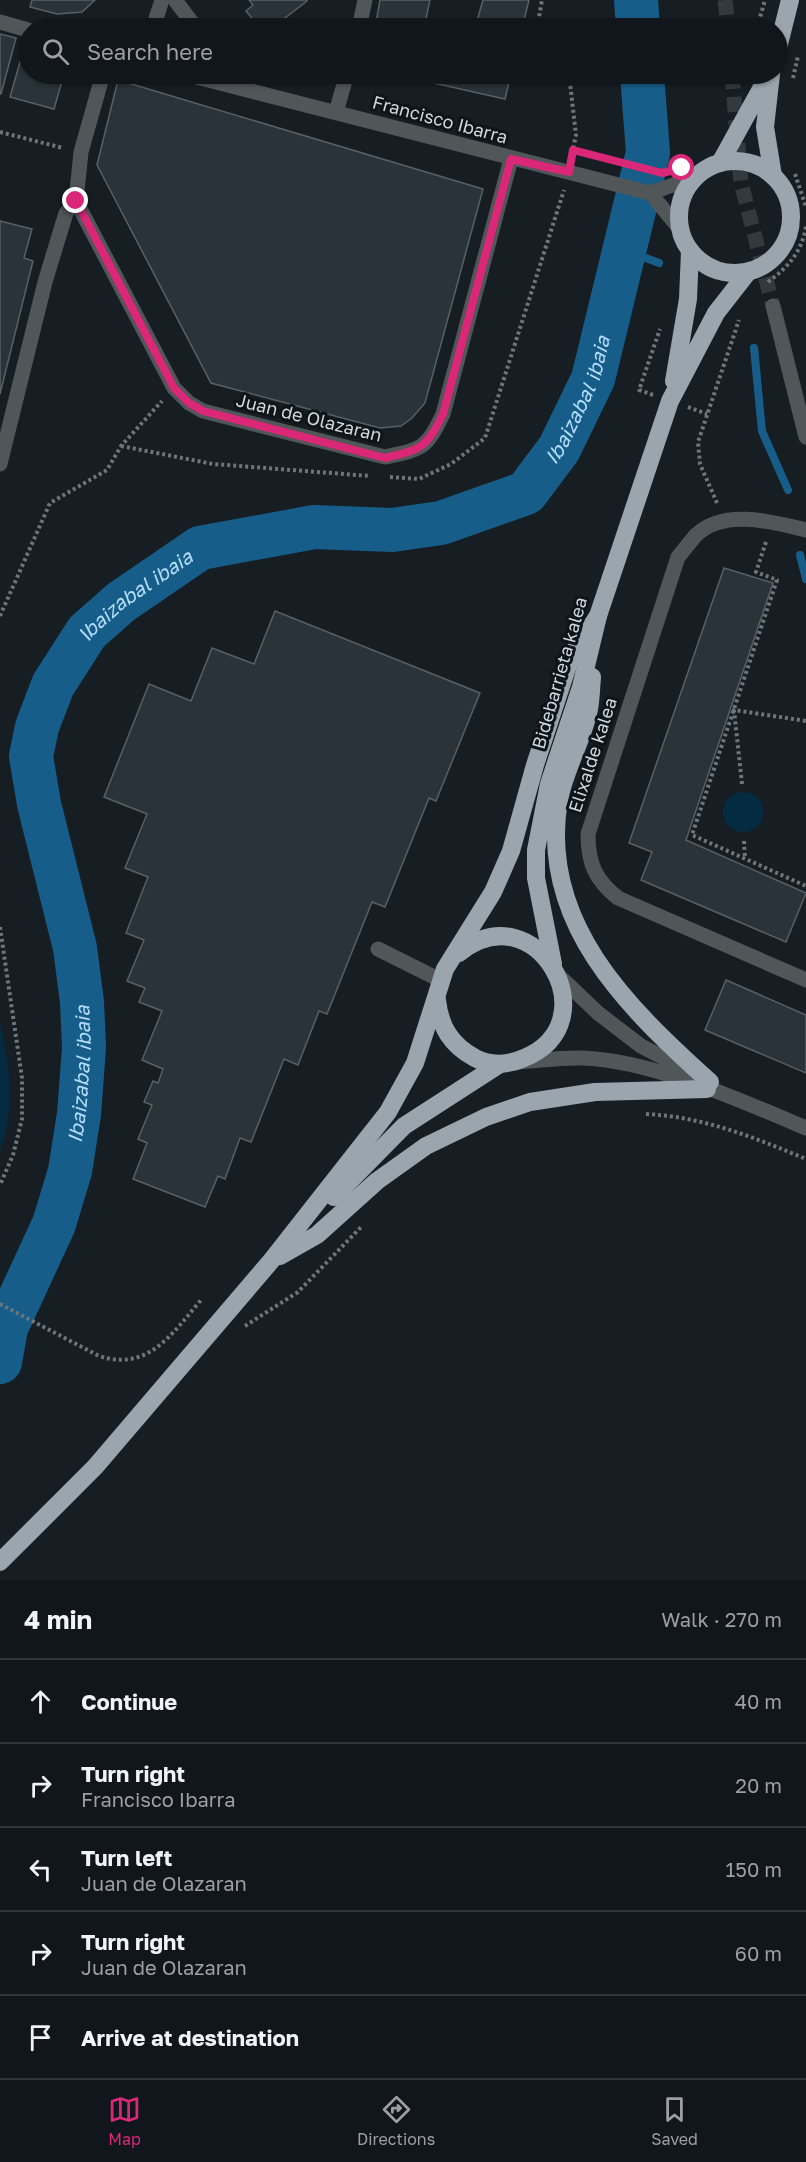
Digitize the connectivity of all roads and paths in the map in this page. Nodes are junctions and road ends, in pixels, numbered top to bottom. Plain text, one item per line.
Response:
1 (162, 0) edge
2 (175, 0) edge
3 (365, 0) edge
4 (543, 0) edge
5 (765, 0) edge
6 (790, 0) edge
7 (156, 18) edge
8 (188, 18) edge
9 (362, 18) edge
10 (539, 18) edge
11 (760, 18) edge
12 (785, 18) edge
13 (0, 22) edge
14 (18, 27) edge
15 (801, 45) dead end
16 (100, 84) edge
17 (223, 84) edge
18 (242, 84) edge
19 (344, 84) edge
20 (570, 84) edge
21 (764, 84) edge
22 (769, 84) edge
23 (791, 88) dead end
24 (249, 91) junction
25 (336, 112) junction
26 (0, 132) edge
27 (573, 150) junction
28 (81, 152) junction
29 (511, 159) junction
30 (720, 163) junction
31 (793, 171) dead end
32 (574, 173) junction
33 (662, 173) dead end
34 (773, 176) junction
35 (696, 177) junction
36 (650, 193) junction
37 (76, 201) junction
38 (806, 207) edge
39 (806, 226) edge
40 (680, 229) junction
41 (690, 251) junction
42 (748, 272) junction
43 (761, 286) dead end
44 (773, 306) tunnel mouth
45 (742, 312) dead end
46 (660, 327) dead end
47 (174, 388) junction
48 (639, 390) dead end
49 (670, 401) junction
50 (806, 437) edge
51 (121, 446) junction
52 (0, 464) edge
53 (373, 476) dead end
54 (385, 477) dead end
55 (724, 503) dead end
56 (806, 530) edge
57 (766, 542) dead end
58 (0, 616) edge
59 (598, 616) junction
60 (734, 710) junction
61 (806, 721) edge
62 (742, 784) dead end
63 (744, 841) dead end
64 (745, 858) junction
65 (806, 886) edge
66 (0, 927) edge
67 (378, 950) dead end
68 (453, 958) junction
69 (556, 970) junction
70 (806, 980) edge
71 (439, 988) junction
72 (507, 1063) junction
73 (709, 1086) junction
74 (636, 1113) dead end
75 (806, 1128) edge
76 (806, 1159) edge
77 (0, 1185) edge
78 (367, 1221) dead end
79 (271, 1261) junction
80 (201, 1300) dead end
81 (1, 1304) edge
82 (237, 1334) dead end
83 (0, 1562) edge

1 - 7 street
2 - 8 street
3 - 9 street
4 - 10 path
5 - 11 path
6 - 12 highway
13 - 14 street
15 - 23 path
16 - 28 street
17 - 24 street, Francisco Ibarra
18 - 24 street
19 - 25 street
20 - 27 path
21 - 30 highway
22 - 34 highway
24 - 25 street, Francisco Ibarra
25 - 29 street, Francisco Ibarra
26 - 28 path
27 - 32 path
27 - 33 path
28 - 37 street
29 - 32 street, Francisco Ibarra
29 - 47 street, Juan de Olazaran
30 - 34 highway
30 - 35 highway
31 - 38 path
32 - 36 street, Francisco Ibarra
32 - 54 path
34 - 42 highway
35 - 36 street
35 - 40 highway
36 - 40 street
37 - 47 street, Juan de Olazaran
37 - 52 street
39 - 43 path
40 - 41 highway
41 - 42 highway
41 - 49 highway
42 - 49 highway
44 - 50 street
45 - 55 path
46 - 48 path
47 - 51 path
49 - 59 highway, Bidebarrieta kalea
51 - 53 path
51 - 58 path
56 - 70 street, Elixalde kalea
57 - 60 path
59 - 68 highway
59 - 69 highway, Bidebarrieta kalea
59 - 73 highway
60 - 61 path
60 - 62 path
60 - 64 path
63 - 64 path
64 - 65 path
66 - 77 path
67 - 71 street
68 - 69 highway
68 - 71 highway
69 - 72 highway
69 - 73 street
71 - 72 highway
71 - 79 highway
72 - 73 street
72 - 79 highway
73 - 75 street
73 - 79 highway
74 - 76 path
78 - 82 path
79 - 83 highway
80 - 81 path

